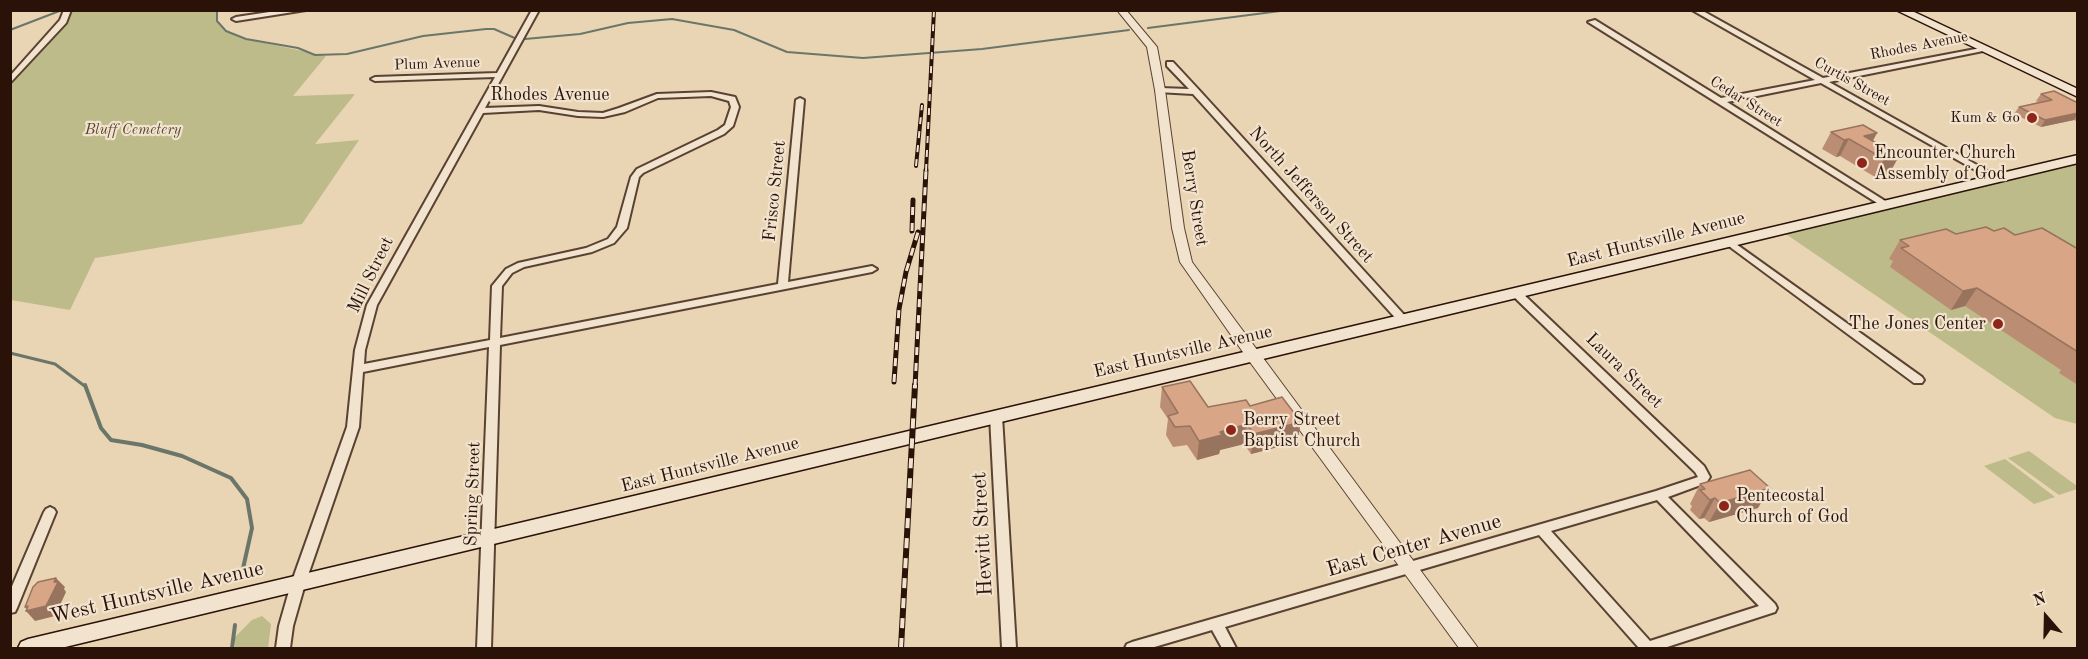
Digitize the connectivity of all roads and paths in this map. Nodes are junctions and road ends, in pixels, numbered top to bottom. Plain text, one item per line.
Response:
1 (68, 10) edge
2 (303, 10) edge
3 (536, 10) edge
4 (1121, 10) edge
5 (1695, 10) edge
6 (1901, 10) edge
7 (236, 19) dead end
8 (1592, 22) dead end
9 (1983, 49) junction
10 (1170, 64) dead end
11 (500, 75) junction
12 (375, 79) dead end
13 (10, 81) edge
14 (1822, 81) junction
15 (1160, 90) junction
16 (2075, 91) edge
17 (1196, 92) junction
18 (800, 100) dead end
19 (1720, 101) junction
20 (480, 111) junction
21 (2078, 159) edge
22 (1996, 178) junction
23 (1885, 204) junction
24 (1729, 242) junction
25 (872, 269) dead end
26 (783, 286) junction
27 (1516, 293) junction
28 (1402, 320) junction
29 (497, 341) junction
30 (1252, 355) junction
31 (359, 369) junction
32 (1918, 380) dead end
33 (996, 416) junction
34 (1704, 477) joint
35 (1659, 495) junction
36 (50, 512) dead end
37 (1542, 529) junction
38 (490, 538) junction
39 (1411, 568) junction
40 (298, 584) junction
41 (10, 608) edge
42 (1216, 624) junction
43 (28, 648) edge
44 (283, 648) edge
45 (484, 648) edge
46 (1009, 648) edge
47 (1132, 648) edge
48 (1229, 648) edge
49 (1469, 648) edge
50 (1647, 648) edge

1 - 13 street
2 - 7 street
3 - 11 street, Mill Street
4 - 15 street, Berry Street
5 - 14 street, Curtis Street
6 - 9 main road
8 - 19 street, Cedar Street
9 - 14 street, Rhodes Avenue
9 - 16 main road
10 - 17 street, North Jefferson Street
11 - 12 street, Plum Avenue
11 - 20 street, Mill Street
14 - 19 street, Rhodes Avenue
14 - 22 street, Curtis Street
15 - 17 street
15 - 30 street, Berry Street
17 - 28 street, North Jefferson Street
18 - 26 street, Frisco Street
19 - 23 street, Cedar Street
20 - 29 street, Rhodes Avenue
20 - 31 street, Mill Street
21 - 22 main road, East Huntsville Avenue
22 - 23 main road, East Huntsville Avenue
23 - 24 main road, East Huntsville Avenue
24 - 27 main road, East Huntsville Avenue
24 - 32 street
25 - 26 street
26 - 29 street
27 - 28 main road, East Huntsville Avenue
27 - 34 street, Laura Street
28 - 30 main road, East Huntsville Avenue
29 - 31 street
29 - 38 street, Spring Street
30 - 33 main road, East Huntsville Avenue
30 - 39 street, Berry Street
31 - 40 street, Mill Street
33 - 38 main road, East Huntsville Avenue
33 - 46 street, Hewitt Street
34 - 35 street, East Center Avenue
35 - 37 street, East Center Avenue
35 - 50 street
36 - 41 street
37 - 39 street, East Center Avenue
37 - 50 street
38 - 40 main road, East Huntsville Avenue
38 - 45 street, Spring Street
39 - 42 street, East Center Avenue
39 - 49 street, Berry Street
40 - 43 main road, West Huntsville Avenue
40 - 44 street, Mill Street
42 - 47 street, East Center Avenue
42 - 48 street

